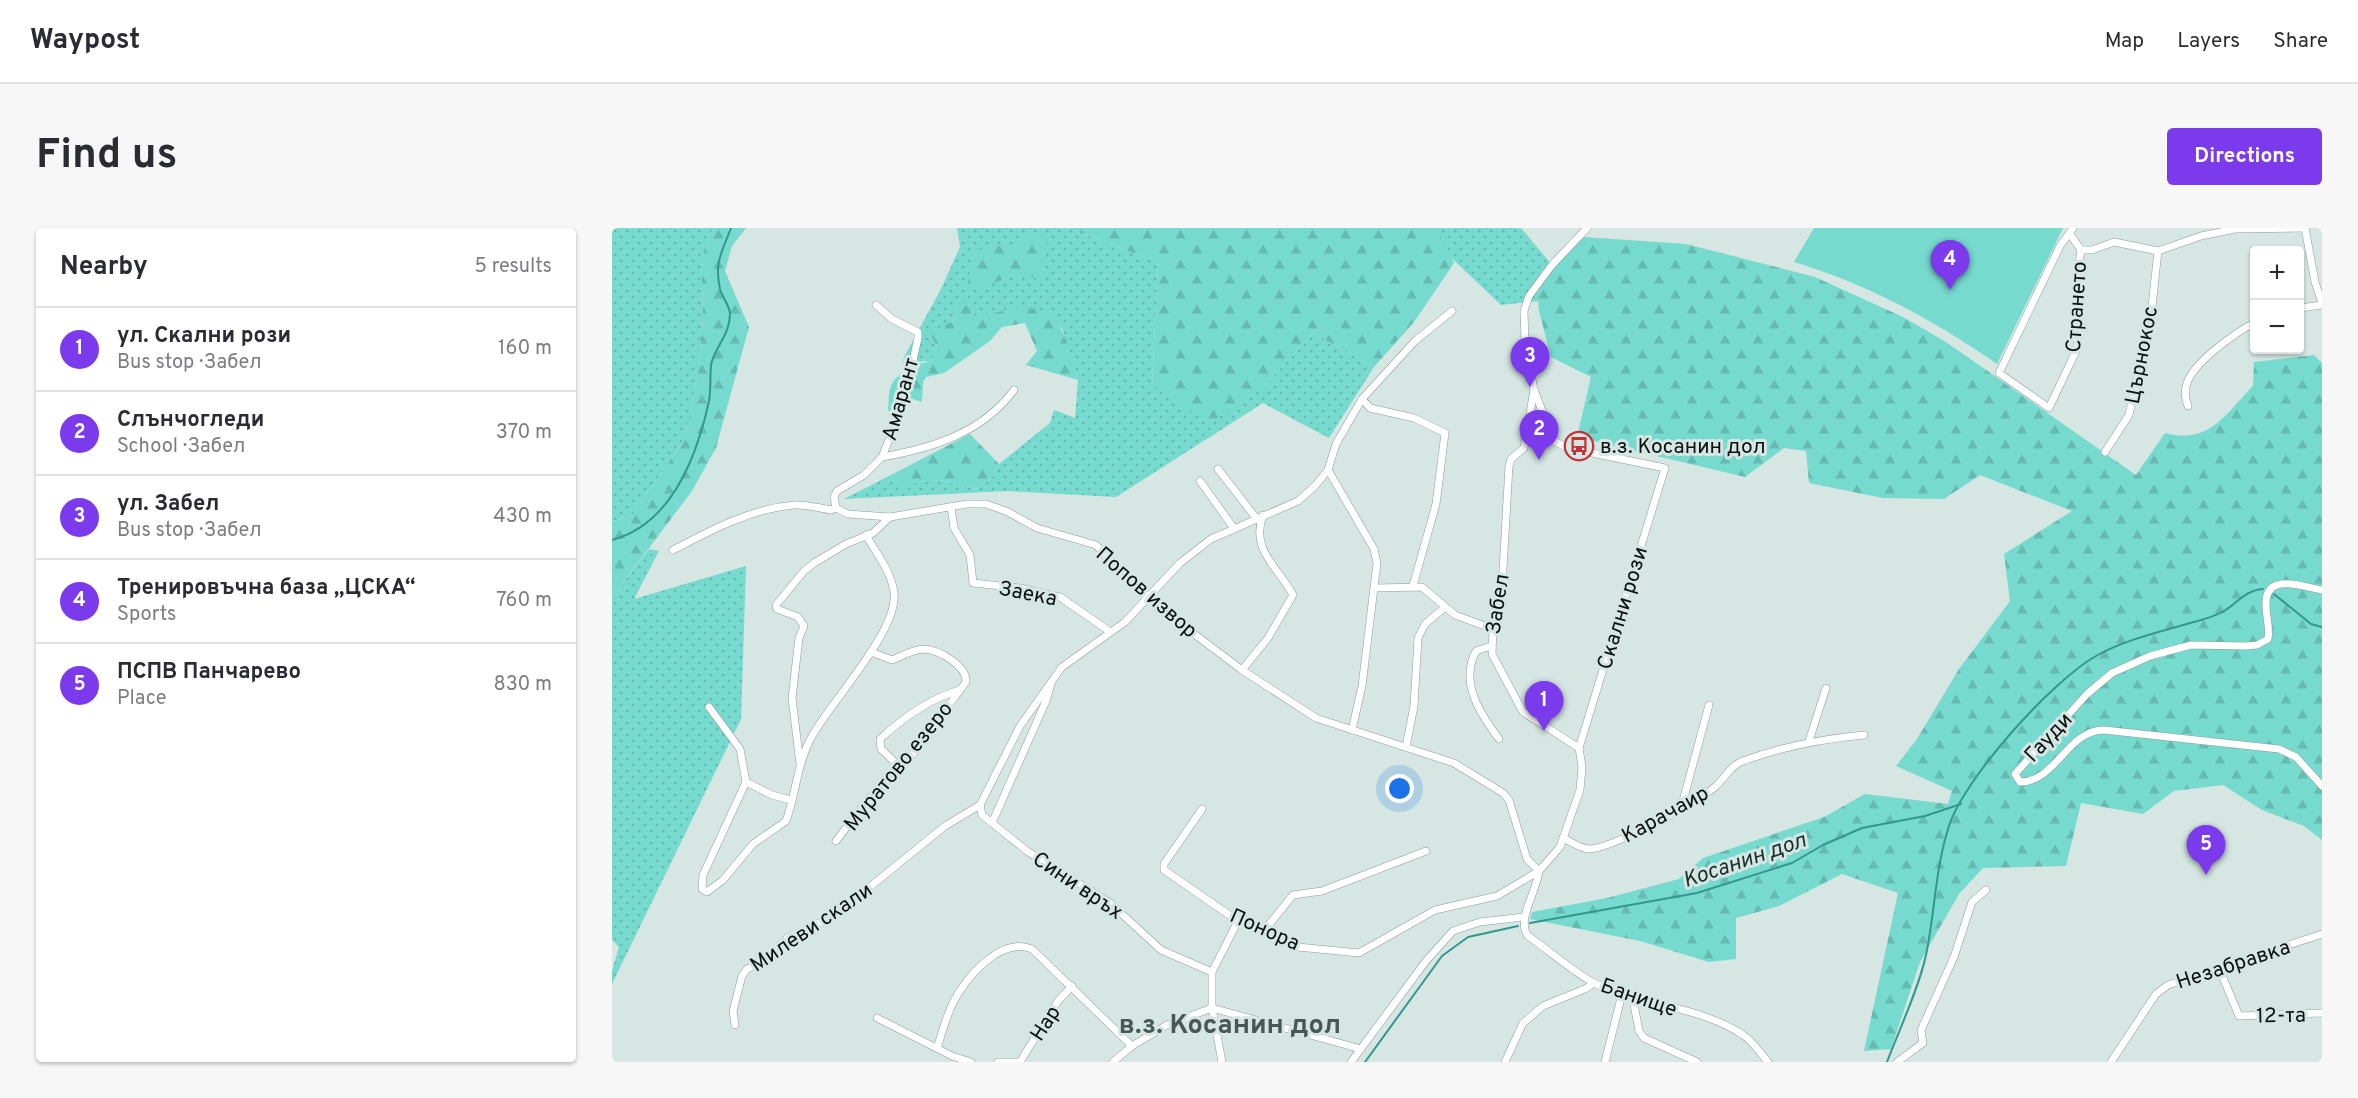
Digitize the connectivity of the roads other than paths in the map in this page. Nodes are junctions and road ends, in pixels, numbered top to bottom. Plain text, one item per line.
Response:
1 (1587, 228) edge
2 (2305, 228) edge
3 (2071, 231) edge
4 (2081, 250) junction
5 (2158, 250) junction
6 (876, 304) dead end
7 (2322, 304) edge
8 (2304, 307) edge
9 (1452, 311) dead end
10 (2250, 326) edge
11 (1014, 390) dead end
12 (1534, 390) junction
13 (1362, 399) junction
14 (2188, 406) dead end
15 (2105, 452) dead end
16 (882, 457) junction
17 (1218, 469) dead end
18 (1328, 470) junction
19 (1200, 482) dead end
20 (951, 507) junction
21 (836, 508) junction
22 (890, 517) junction
23 (1260, 517) junction
24 (1233, 527) junction
25 (866, 535) junction
26 (673, 550) dead end
27 (1413, 586) junction
28 (1376, 588) junction
29 (2322, 590) edge
30 (1147, 597) junction
31 (1444, 608) junction
32 (1493, 629) junction
33 (1109, 631) junction
34 (1491, 646) junction
35 (871, 652) junction
36 (1242, 670) junction
37 (1051, 684) junction
38 (1827, 688) dead end
39 (960, 690) junction
40 (1709, 705) dead end
41 (710, 707) dead end
42 (1352, 730) junction
43 (1864, 735) dead end
44 (1499, 739) dead end
45 (1809, 741) junction
46 (1407, 747) junction
47 (1579, 748) junction
48 (800, 764) junction
49 (901, 768) junction
50 (746, 782) junction
51 (2322, 786) edge
52 (791, 800) junction
53 (980, 805) junction
54 (1681, 808) junction
55 (1202, 809) dead end
56 (992, 823) junction
57 (1563, 838) junction
58 (836, 842) dead end
59 (1426, 851) dead end
60 (1539, 871) junction
61 (1986, 890) dead end
62 (1524, 917) junction
63 (1238, 921) junction
64 (1263, 932) junction
65 (2322, 934) edge
66 (2218, 968) junction
67 (1212, 972) junction
68 (1593, 983) junction
69 (1072, 986) junction
70 (1622, 994) junction
71 (1633, 999) junction
72 (1212, 1008) junction
73 (2322, 1013) edge
74 (877, 1018) dead end
75 (735, 1025) dead end
76 (1132, 1046) junction
77 (937, 1048) junction
78 (1361, 1048) junction
79 (971, 1062) edge
80 (998, 1062) edge
81 (1020, 1062) edge
82 (1113, 1062) edge
83 (1222, 1062) edge
84 (1350, 1062) edge
85 (1504, 1062) edge
86 (1605, 1062) edge
87 (1697, 1062) edge
88 (1768, 1062) edge
89 (1897, 1062) edge
90 (2111, 1062) edge

1 - 12 street, Забел
2 - 5 street, Странето
2 - 7 street
3 - 4 street
3 - 4 street, Странето
4 - 5 street, Странето
5 - 15 street, Църнокос
6 - 16 street, Амарант
7 - 8 street
9 - 13 street
10 - 14 street
11 - 16 street
12 - 32 street, Забел
12 - 47 street, Скални рози
13 - 18 street
13 - 27 street
16 - 21 street, Амарант
17 - 23 street
18 - 23 street
18 - 28 street
19 - 24 street
20 - 22 street, Попов извор
20 - 30 street, Попов извор
20 - 33 street, Заека
21 - 22 street
21 - 26 street
22 - 25 street, Попов извор
23 - 24 street
23 - 36 street
24 - 30 street
25 - 35 street
25 - 48 street, Попов извор
27 - 28 street
27 - 31 street
28 - 42 street
29 - 51 street, Гауди
30 - 33 street
30 - 36 street, Попов извор
31 - 32 street
31 - 46 street
32 - 34 street, Забел
33 - 37 street
34 - 44 street
34 - 47 street, Забел
35 - 39 street
35 - 48 street
36 - 42 street, Попов извор
37 - 53 street
37 - 56 street
38 - 45 street
39 - 49 street, Муратово езеро
39 - 49 street
40 - 54 street
41 - 50 street
42 - 46 street, Попов извор
43 - 45 street, Карачаир
45 - 54 street, Карачаир
46 - 60 street, Попов извор
47 - 57 street
48 - 52 street
49 - 58 street, Муратово езеро
50 - 52 street
50 - 52 street
53 - 56 street, Сини връх
53 - 75 street, Милеви скали
54 - 57 street, Карачаир
55 - 63 street, Понора
56 - 67 street, Сини връх
57 - 60 street
59 - 64 street
60 - 62 street
60 - 64 street, Понора
61 - 89 street
62 - 68 street, Банище
62 - 78 street
63 - 64 street, Понора
63 - 67 street
65 - 66 street, Незабравка
66 - 73 street, 12-та
66 - 90 street, Незабравка
67 - 72 street
68 - 70 street, Банище
68 - 85 street
69 - 76 street
69 - 77 street
69 - 81 street, Нар
70 - 71 street, Банище
70 - 86 street
71 - 87 street
71 - 88 street, Банище
72 - 76 street
72 - 78 street
72 - 83 street
74 - 77 street
76 - 82 street
77 - 79 street
78 - 84 street
80 - 81 street

